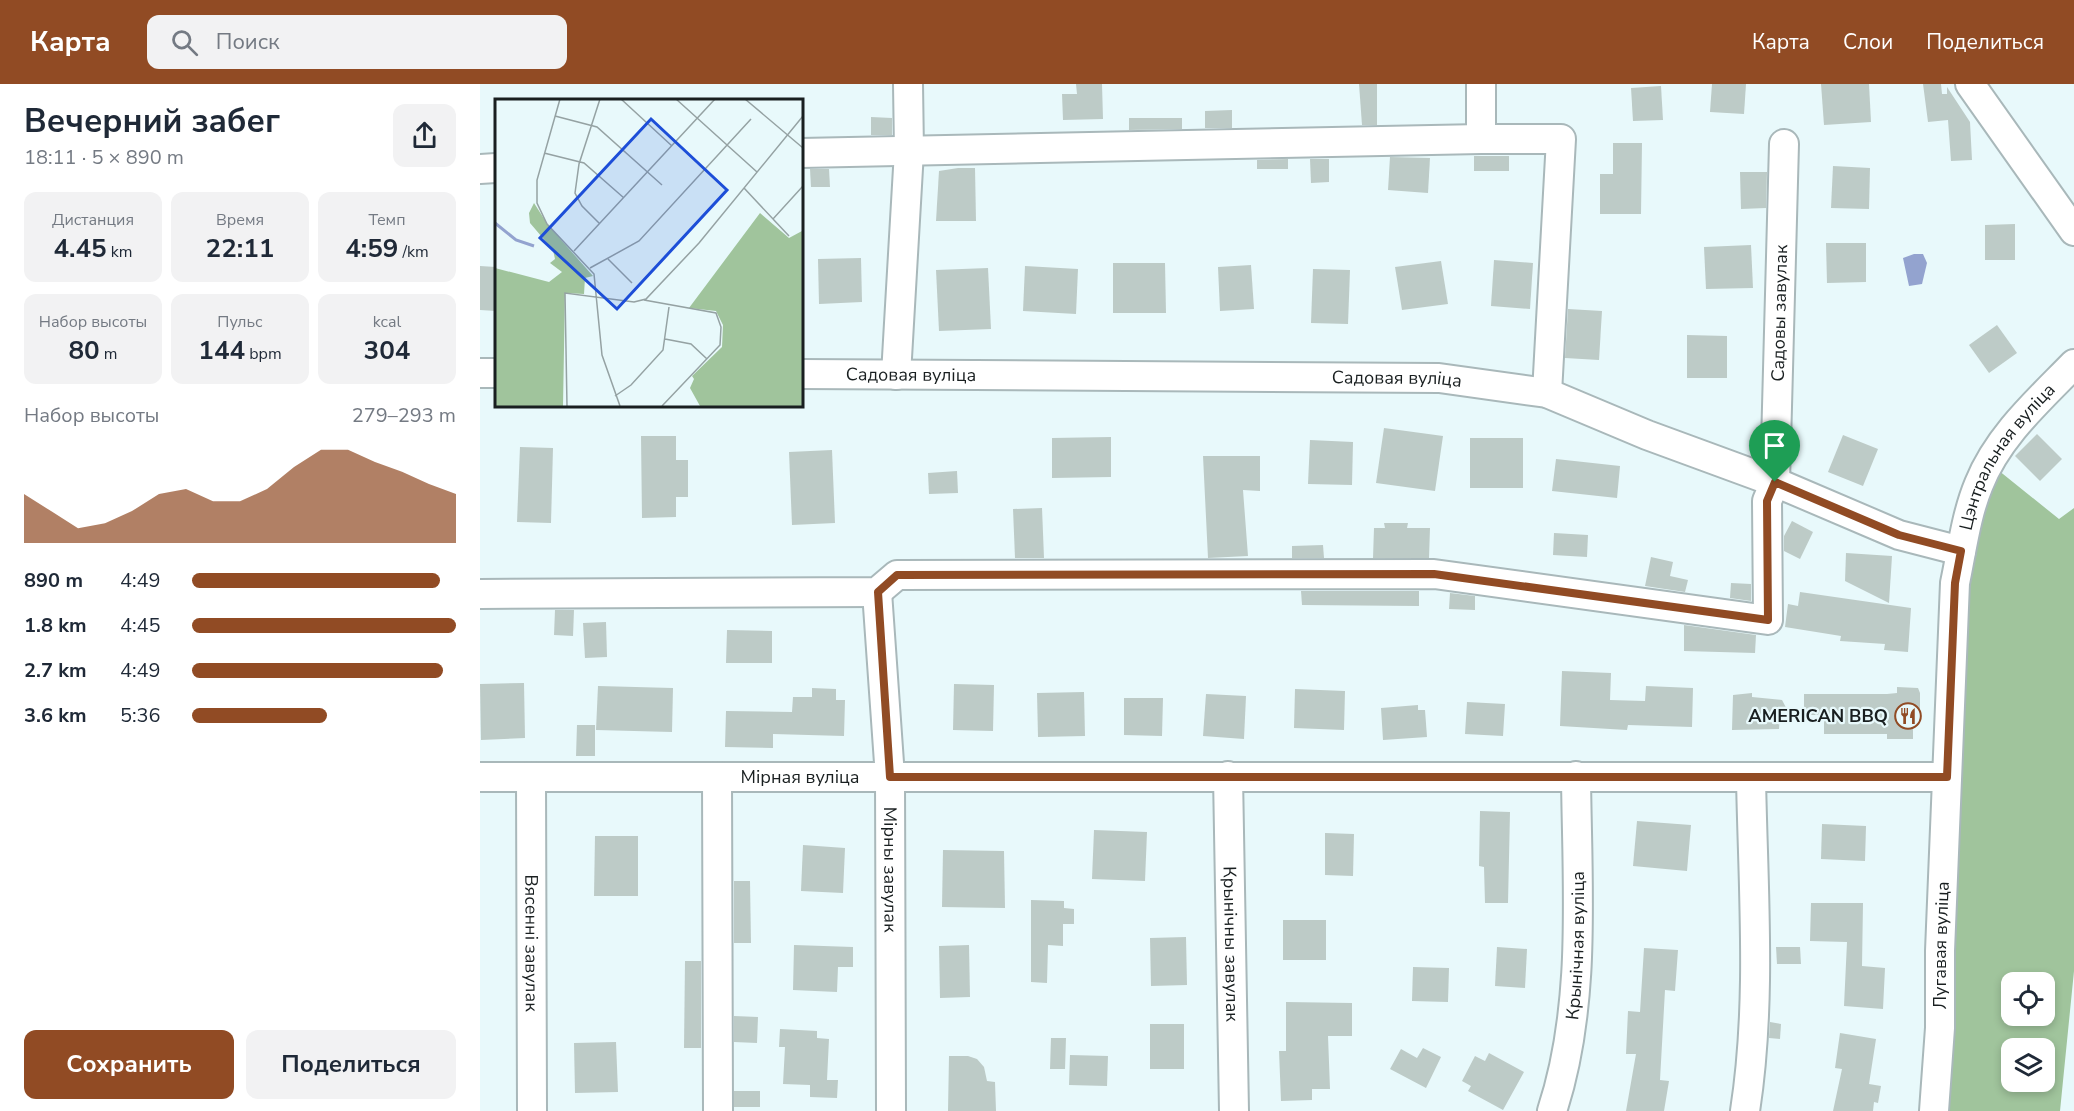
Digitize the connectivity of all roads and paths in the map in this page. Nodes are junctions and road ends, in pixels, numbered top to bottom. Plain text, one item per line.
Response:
1 (908, 84) edge
2 (1481, 84) edge
3 (1970, 84) edge
4 (1481, 139) junction
5 (1784, 144) dead end
6 (909, 150) junction
7 (802, 153) edge
8 (495, 168) edge
9 (480, 169) edge
10 (2074, 231) edge
11 (2074, 364) edge
12 (802, 374) edge
13 (896, 375) junction
14 (1547, 393) junction
15 (1775, 482) junction
16 (1961, 551) junction
17 (878, 592) junction
18 (480, 594) edge
19 (1228, 776) junction
20 (1575, 776) junction
21 (480, 777) edge
22 (531, 777) junction
23 (717, 777) junction
24 (890, 777) junction
25 (1947, 777) junction
26 (1751, 778) junction
27 (532, 1111) edge
28 (718, 1111) edge
29 (891, 1111) edge
30 (1234, 1111) edge
31 (1552, 1111) edge
32 (1745, 1111) edge
33 (1934, 1111) edge

1 - 6 street
2 - 4 street
3 - 10 street
4 - 6 street
4 - 14 street
5 - 15 street, Садовы завулак
6 - 7 street
6 - 13 street
8 - 9 street
11 - 16 street, Цэнтральная вуліца
12 - 13 street, Садовая вуліца
13 - 14 street, Садовая вуліца
14 - 15 street, Садовая вуліца
15 - 16 street, Садовая вуліца
15 - 17 street, Садовы завулак
16 - 25 street, Цэнтральная вуліца
17 - 18 street
17 - 24 street, Мірны завулак
19 - 20 street, Мірная вуліца
19 - 24 street, Мірная вуліца
19 - 30 street, Крынічны завулак
20 - 26 street, Мірная вуліца
20 - 31 street, Крынічная вуліца
21 - 22 street, Мірная вуліца
22 - 23 street, Мірная вуліца
22 - 27 street, Вясенні завулак
23 - 24 street, Мірная вуліца
23 - 28 street
24 - 29 street, Мірны завулак
25 - 26 street, Мірная вуліца
25 - 33 street, Лугавая вуліца
26 - 32 street

